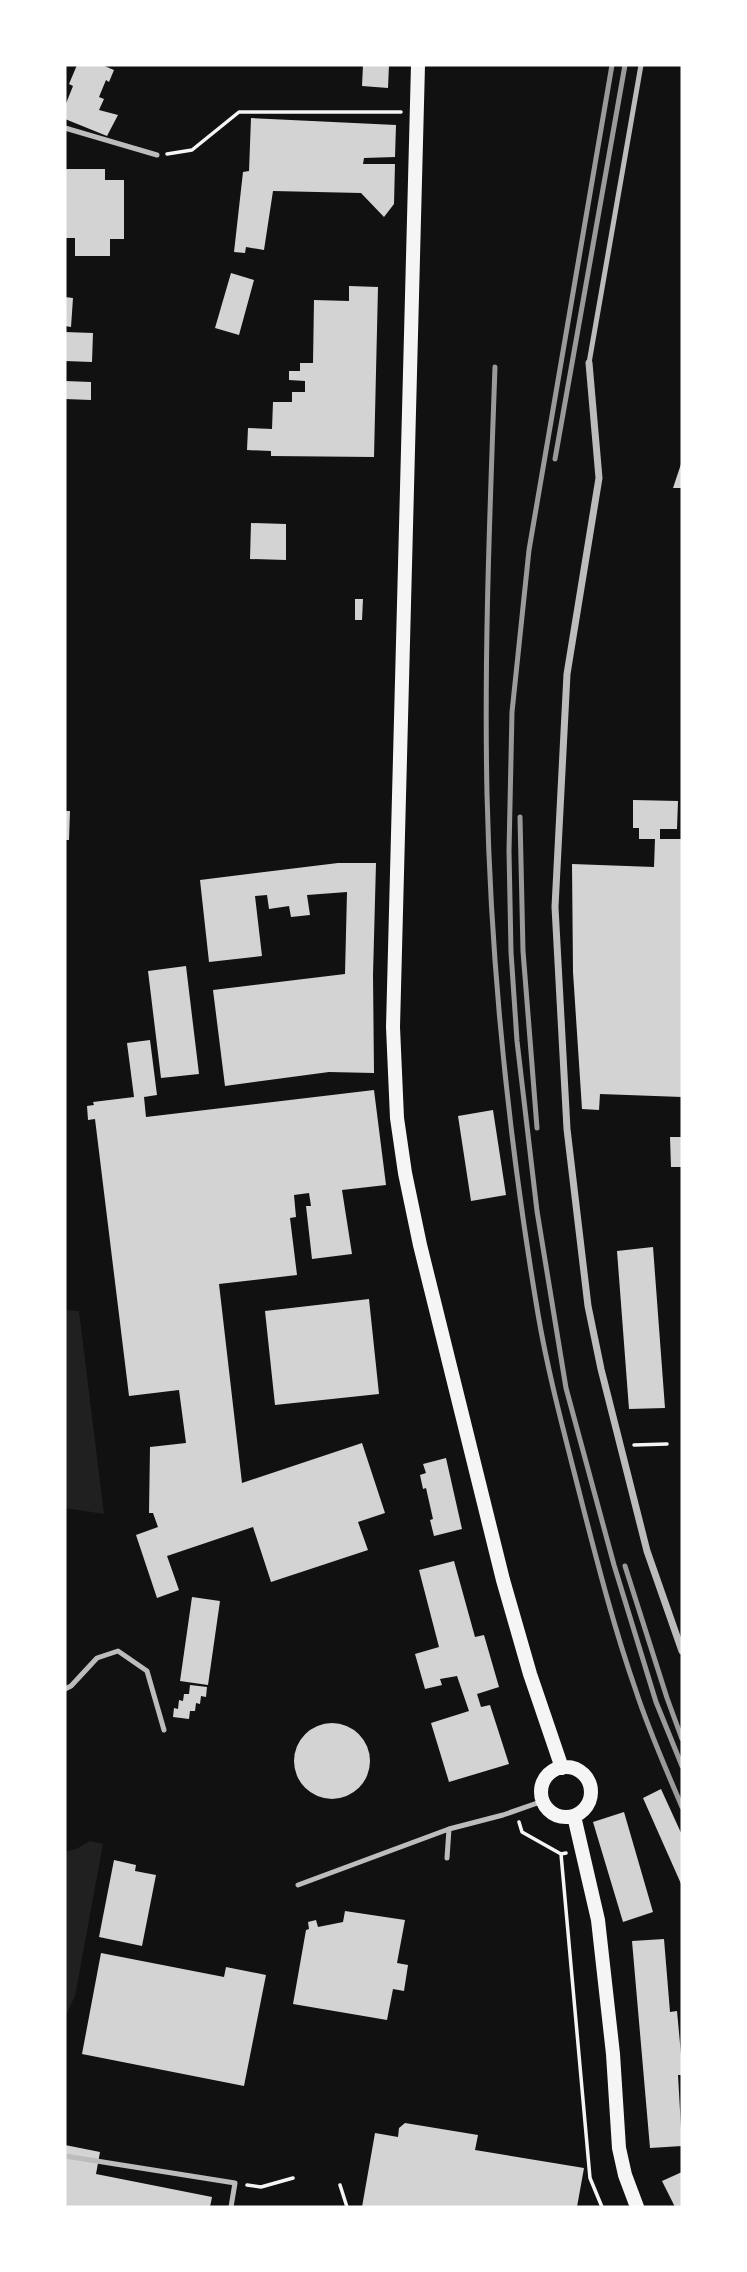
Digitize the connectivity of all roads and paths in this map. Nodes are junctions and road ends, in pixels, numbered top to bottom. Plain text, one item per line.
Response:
1 (418, 65) edge
2 (640, 65) edge
3 (417, 112) junction
4 (65, 128) edge
5 (157, 155) joint
6 (589, 363) joint
7 (667, 1444) dead end
8 (620, 1445) junction
9 (682, 1651) edge
10 (65, 1689) edge
11 (164, 1730) dead end
12 (562, 1768) junction
13 (543, 1801) junction
14 (516, 1810) junction
15 (574, 1816) junction
16 (449, 1829) junction
17 (582, 1850) junction
18 (561, 1854) junction
19 (447, 1858) dead end
20 (298, 1885) dead end
21 (65, 2155) edge
22 (293, 2178) dead end
23 (235, 2183) junction
24 (340, 2185) dead end
25 (231, 2207) edge
26 (347, 2207) edge
27 (602, 2207) edge
28 (637, 2207) edge

1 - 3 main road
2 - 6 lane
3 - 5 path
3 - 12 main road
4 - 5 lane
6 - 8 street
7 - 8 path
8 - 9 street
10 - 11 lane
12 - 13 main road
12 - 15 main road
13 - 14 lane
13 - 15 main road
14 - 16 lane
14 - 18 path
15 - 17 main road
16 - 19 lane
16 - 20 lane
17 - 18 path
17 - 28 main road
18 - 27 path
21 - 23 lane
22 - 23 path
23 - 25 lane
24 - 26 path

